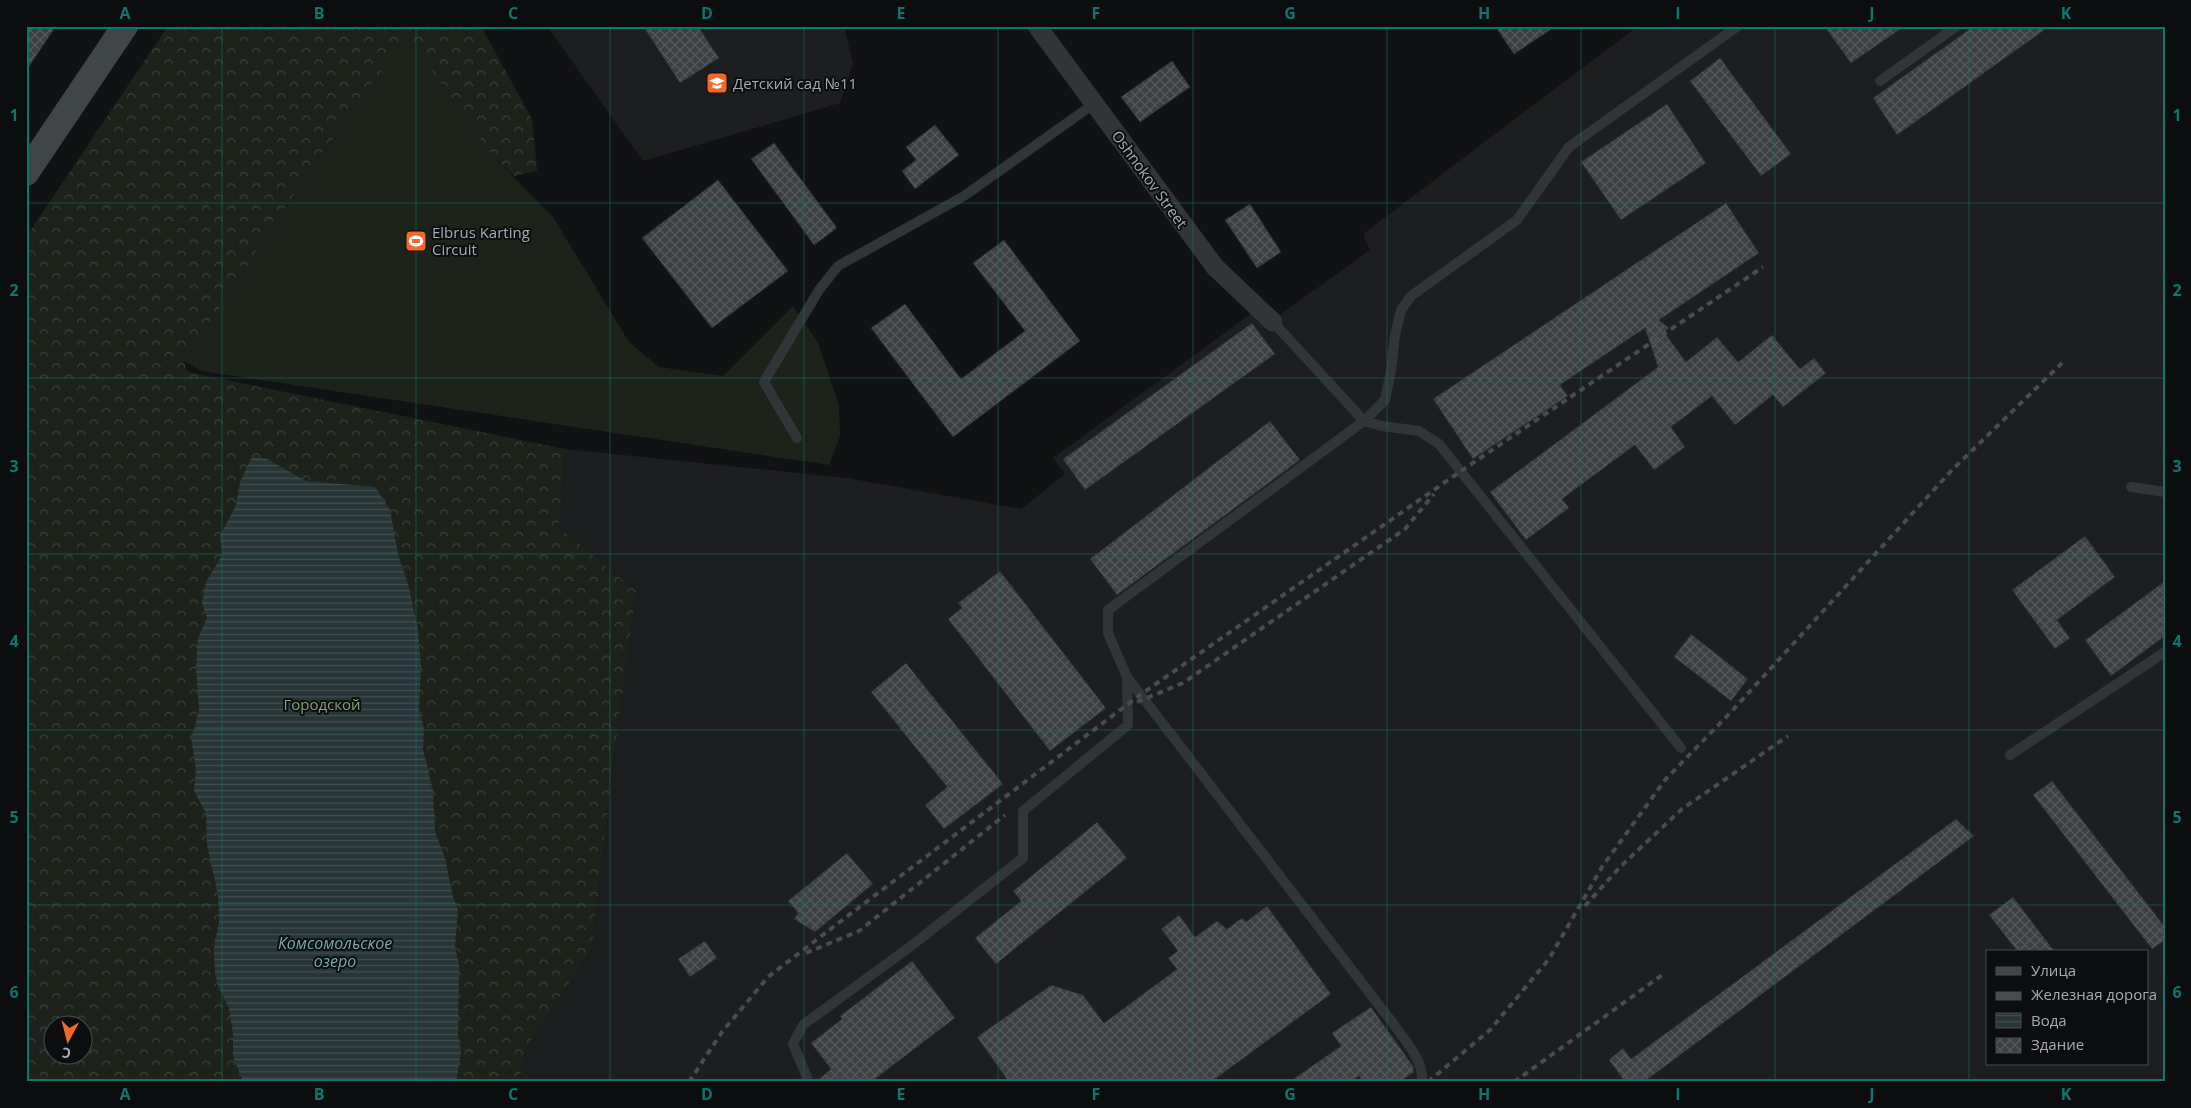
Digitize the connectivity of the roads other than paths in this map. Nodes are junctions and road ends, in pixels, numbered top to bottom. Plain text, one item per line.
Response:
1 (124, 26) edge
2 (1037, 26) edge
3 (1738, 26) edge
4 (1957, 26) edge
5 (1880, 80) dead end
6 (1095, 103) junction
7 (26, 174) edge
8 (1274, 322) joint
9 (1364, 421) junction
10 (797, 438) dead end
11 (2131, 487) dead end
12 (2165, 492) edge
13 (2165, 652) edge
14 (1127, 677) junction
15 (1681, 748) dead end
16 (2010, 755) dead end
17 (809, 1082) edge
18 (1422, 1082) edge

1 - 7 main road
2 - 6 street, Oshnokov Street
3 - 9 lane
4 - 5 lane
6 - 8 street, Oshnokov Street
6 - 10 lane
8 - 9 lane
9 - 14 lane
9 - 15 lane
11 - 12 lane
13 - 16 lane
14 - 17 lane
14 - 18 lane

